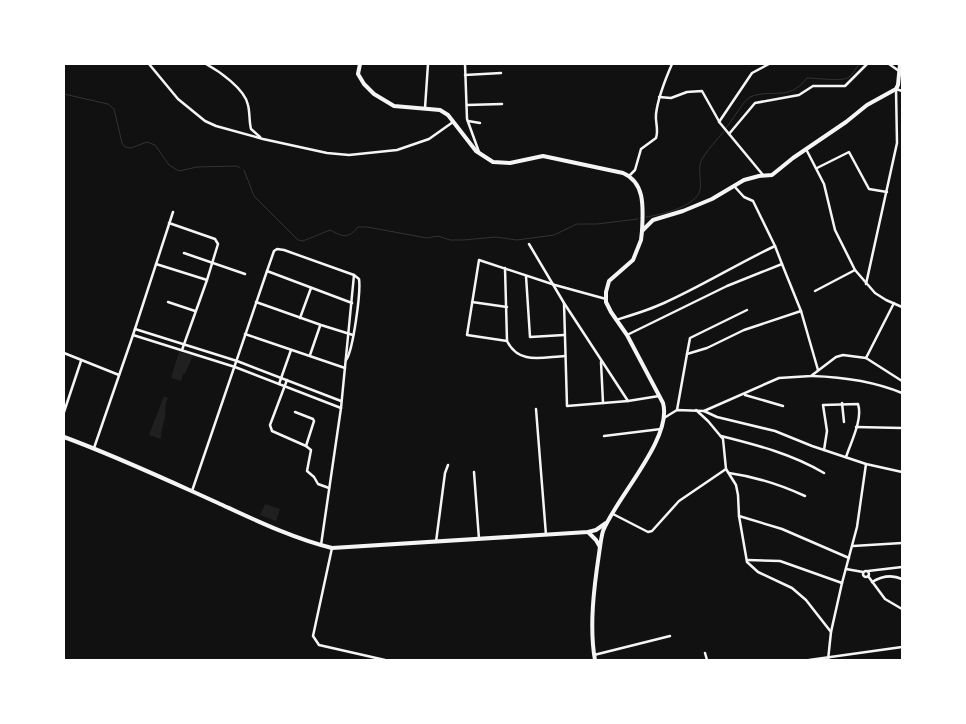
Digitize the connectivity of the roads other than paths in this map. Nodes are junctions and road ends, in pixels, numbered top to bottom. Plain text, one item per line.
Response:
1 (149, 64) edge
2 (206, 64) edge
3 (360, 64) edge
4 (428, 64) edge
5 (465, 64) edge
6 (672, 64) edge
7 (769, 64) edge
8 (867, 64) edge
9 (889, 64) edge
10 (899, 67) edge
11 (501, 73) dead end
12 (465, 76) junction
13 (896, 89) junction
14 (902, 91) edge
15 (659, 97) junction
16 (502, 104) dead end
17 (466, 105) junction
18 (425, 108) junction
19 (468, 121) junction
20 (453, 122) junction
21 (719, 122) junction
22 (480, 124) dead end
23 (729, 134) junction
24 (264, 139) junction
25 (806, 149) junction
26 (480, 154) junction
27 (816, 168) junction
28 (629, 176) junction
29 (764, 176) junction
30 (734, 186) junction
31 (887, 192) junction
32 (173, 212) dead end
33 (169, 223) junction
34 (642, 231) junction
35 (529, 244) dead end
36 (774, 246) junction
37 (184, 252) dead end
38 (213, 262) junction
39 (156, 264) junction
40 (782, 264) junction
41 (505, 268) junction
42 (855, 270) junction
43 (267, 271) junction
44 (245, 274) dead end
45 (354, 275) junction
46 (526, 276) junction
47 (207, 280) junction
48 (866, 284) junction
49 (555, 285) junction
50 (311, 288) junction
51 (815, 292) dead end
52 (606, 299) junction
53 (168, 302) dead end
54 (256, 302) junction
55 (472, 302) junction
56 (564, 302) junction
57 (352, 303) junction
58 (894, 303) junction
59 (357, 305) junction
60 (506, 307) junction
61 (902, 307) edge
62 (747, 310) dead end
63 (801, 310) junction
64 (196, 311) junction
65 (300, 318) junction
66 (616, 320) junction
67 (321, 325) junction
68 (135, 329) junction
69 (245, 334) junction
70 (347, 334) junction
71 (133, 335) junction
72 (353, 335) junction
73 (564, 335) junction
74 (627, 335) junction
75 (507, 341) junction
76 (184, 344) junction
77 (291, 349) junction
78 (182, 350) junction
79 (64, 354) edge
80 (688, 354) junction
81 (310, 355) junction
82 (565, 356) junction
83 (866, 358) junction
84 (346, 360) junction
85 (82, 361) junction
86 (236, 361) junction
87 (601, 361) junction
88 (235, 366) junction
89 (345, 368) junction
90 (818, 370) junction
91 (119, 375) junction
92 (811, 376) junction
93 (282, 378) junction
94 (287, 380) junction
95 (902, 381) edge
96 (280, 384) junction
97 (285, 386) junction
98 (902, 393) edge
99 (744, 394) junction
100 (659, 396) junction
101 (341, 401) junction
102 (628, 401) junction
103 (603, 403) junction
104 (842, 403) junction
105 (783, 406) dead end
106 (340, 408) junction
107 (536, 409) dead end
108 (677, 410) junction
109 (696, 410) junction
110 (704, 411) junction
111 (64, 412) edge
112 (296, 412) dead end
113 (664, 418) junction
114 (844, 422) dead end
115 (856, 428) junction
116 (902, 428) edge
117 (661, 429) junction
118 (604, 436) dead end
119 (720, 436) junction
120 (64, 437) edge
121 (306, 446) junction
122 (94, 448) junction
123 (824, 450) junction
124 (846, 457) junction
125 (866, 464) junction
126 (448, 465) dead end
127 (726, 468) junction
128 (474, 472) dead end
129 (902, 472) edge
130 (729, 473) junction
131 (824, 473) dead end
132 (329, 488) junction
133 (192, 491) junction
134 (806, 496) dead end
135 (613, 514) junction
136 (739, 516) junction
137 (608, 522) junction
138 (588, 532) junction
139 (546, 535) junction
140 (479, 539) junction
141 (436, 542) junction
142 (902, 543) edge
143 (322, 545) junction
144 (853, 546) junction
145 (600, 547) junction
146 (332, 548) junction
147 (850, 558) junction
148 (747, 560) junction
149 (902, 567) edge
150 (846, 569) junction
151 (868, 571) junction
152 (863, 572) junction
153 (868, 576) junction
154 (902, 579) edge
155 (872, 582) junction
156 (842, 583) junction
157 (902, 609) edge
158 (831, 632) junction
159 (670, 636) dead end
160 (902, 647) edge
161 (705, 653) dead end
162 (594, 658) edge
163 (828, 659) edge
164 (385, 660) edge
165 (707, 660) edge
166 (809, 660) edge

1 - 24 street
2 - 24 street
3 - 18 main road
4 - 18 street
5 - 12 street
6 - 15 street
7 - 21 street
8 - 23 street
9 - 10 street
10 - 13 main road
11 - 12 street
12 - 17 street
13 - 14 street
13 - 25 main road
13 - 31 street
15 - 21 street
15 - 28 street
16 - 17 street
17 - 19 street
18 - 20 main road
19 - 22 street
19 - 26 street
20 - 24 street
20 - 26 main road
21 - 23 street
23 - 29 street
25 - 27 street
25 - 29 main road
26 - 28 main road
27 - 31 street
27 - 42 street
28 - 34 main road
29 - 30 main road
30 - 34 main road
30 - 36 street
31 - 48 street
32 - 33 street
33 - 38 street
33 - 39 street
34 - 52 main road
35 - 49 street
36 - 40 street
36 - 66 street
37 - 38 street
38 - 44 street
38 - 47 street
39 - 47 street
39 - 68 street
40 - 63 street
40 - 74 street
41 - 46 street
41 - 55 street
41 - 60 street
42 - 48 street
42 - 51 street
43 - 45 street
43 - 50 street
43 - 54 street
45 - 57 street
45 - 59 street
46 - 49 street
46 - 73 street
47 - 64 street
48 - 58 street
49 - 52 street
49 - 56 street
50 - 57 street
50 - 65 street
52 - 66 main road
53 - 64 street
54 - 65 street
54 - 69 street
55 - 60 street
55 - 75 street
56 - 73 street
56 - 87 street
57 - 59 street
57 - 70 street
58 - 61 street
58 - 83 street
59 - 72 street
60 - 75 street
62 - 80 street
63 - 80 street
63 - 90 street
64 - 76 street
65 - 67 street
66 - 74 main road
67 - 70 street
67 - 81 street
68 - 71 street
68 - 76 street
69 - 77 street
69 - 86 street
70 - 72 street
70 - 84 street
71 - 78 street
71 - 91 street
72 - 84 street
73 - 82 street
74 - 100 main road
75 - 82 street
76 - 78 street
76 - 86 street
77 - 81 street
77 - 93 street
78 - 88 street
79 - 85 street
80 - 108 street
81 - 89 street
82 - 103 street
83 - 90 street
83 - 95 street
84 - 89 street
85 - 91 street
85 - 111 street
86 - 88 street
86 - 93 street
87 - 102 street
87 - 103 street
88 - 96 street
88 - 133 street
89 - 101 street
90 - 92 street
91 - 122 street
92 - 98 street
92 - 99 street
93 - 94 street
93 - 96 street
94 - 97 street
94 - 101 street
96 - 97 street
97 - 106 street
97 - 121 street
99 - 105 street
99 - 110 street
100 - 102 street
100 - 113 main road
101 - 106 street
102 - 103 street
104 - 114 street
104 - 115 street
104 - 123 street
106 - 132 street
107 - 139 street
108 - 109 street
108 - 113 street
109 - 110 street
109 - 119 street
110 - 123 street
112 - 121 street
113 - 117 main road
115 - 116 street
115 - 124 street
117 - 118 street
117 - 135 main road
119 - 127 street
119 - 131 street
120 - 122 main road
121 - 132 street
122 - 133 main road
123 - 124 street
124 - 125 street
125 - 129 street
125 - 144 street
126 - 141 street
127 - 130 street
127 - 135 street
128 - 140 street
130 - 134 street
130 - 136 street
132 - 143 street
133 - 143 main road
135 - 137 main road
136 - 147 street
136 - 148 street
137 - 138 main road
137 - 145 main road
138 - 139 main road
138 - 145 main road
139 - 140 main road
140 - 141 main road
141 - 146 main road
142 - 144 street
143 - 146 main road
144 - 147 street
145 - 162 main road
146 - 164 street
147 - 150 street
148 - 156 street
148 - 158 street
149 - 151 street
150 - 152 street
150 - 156 street
151 - 152 street
151 - 153 street
152 - 153 street
153 - 155 street
154 - 155 street
155 - 157 street
156 - 158 street
158 - 163 street
159 - 162 street
160 - 163 street
161 - 165 street
163 - 166 street

